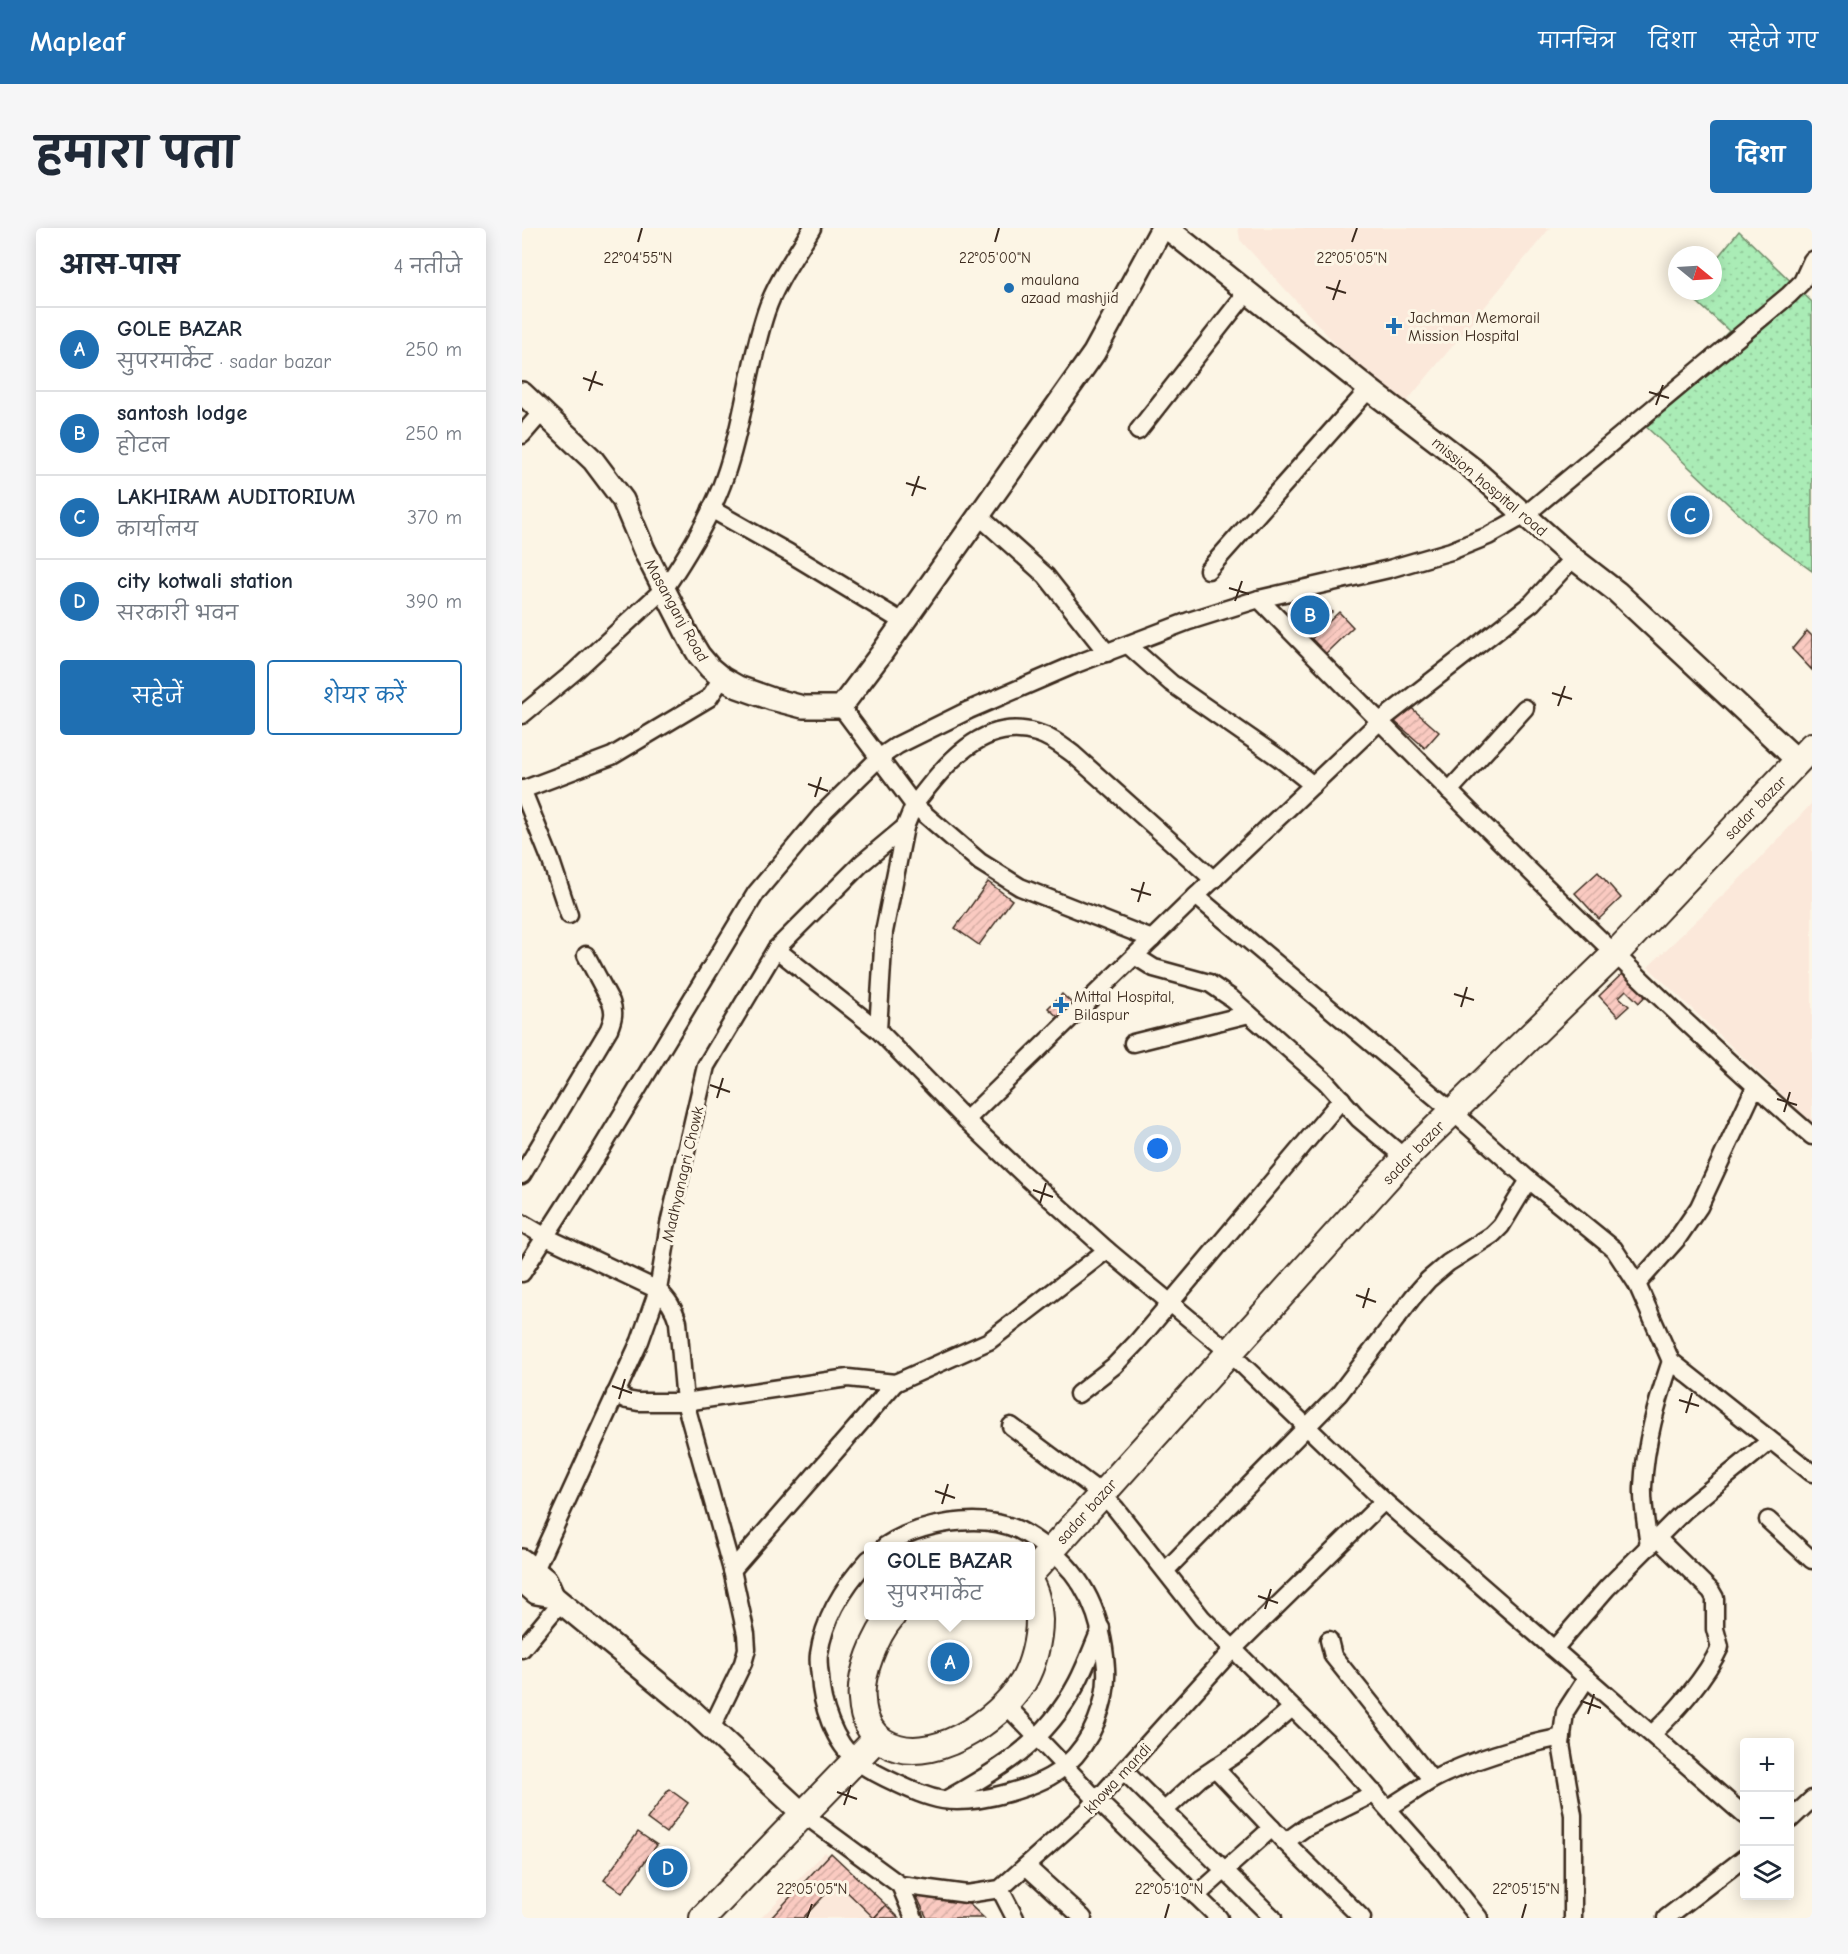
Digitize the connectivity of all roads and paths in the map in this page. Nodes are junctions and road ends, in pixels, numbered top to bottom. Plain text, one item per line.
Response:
1 (812, 228) edge
2 (1162, 228) edge
3 (1167, 228) edge
4 (1812, 260) edge
5 (1247, 292) junction
6 (1369, 389) junction
7 (522, 393) edge
8 (542, 412) junction
9 (1138, 431) dead end
10 (522, 435) edge
11 (711, 509) junction
12 (1525, 515) junction
13 (979, 516) junction
14 (1573, 558) junction
15 (1208, 570) dead end
16 (665, 588) junction
17 (1259, 599) junction
18 (903, 622) junction
19 (1128, 645) junction
20 (1107, 653) junction
21 (722, 678) junction
22 (841, 706) junction
23 (1525, 708) dead end
24 (522, 715) edge
25 (1379, 722) junction
26 (1805, 754) edge
27 (880, 757) junction
28 (1313, 785) junction
29 (522, 790) edge
30 (1449, 791) junction
31 (914, 805) junction
32 (905, 827) junction
33 (1214, 880) junction
34 (1196, 896) junction
35 (569, 915) dead end
36 (1152, 939) junction
37 (776, 949) junction
38 (1615, 954) junction
39 (586, 956) dead end
40 (1135, 956) junction
41 (1249, 1014) junction
42 (878, 1030) junction
43 (1133, 1043) dead end
44 (1755, 1087) junction
45 (1342, 1099) junction
46 (1452, 1112) junction
47 (966, 1120) junction
48 (1812, 1136) edge
49 (1405, 1158) junction
50 (522, 1175) edge
51 (1529, 1180) junction
52 (522, 1222) edge
53 (546, 1237) junction
54 (1107, 1250) junction
55 (522, 1273) edge
56 (1637, 1284) junction
57 (658, 1290) junction
58 (1171, 1304) junction
59 (1229, 1352) junction
60 (1671, 1361) junction
61 (895, 1383) junction
62 (615, 1394) junction
63 (1078, 1394) dead end
64 (685, 1402) junction
65 (1011, 1426) dead end
66 (1306, 1428) junction
67 (1770, 1441) junction
68 (1812, 1473) edge
69 (1102, 1494) junction
70 (1384, 1501) junction
71 (1768, 1520) dead end
72 (891, 1542) edge
73 (1653, 1543) junction
74 (1051, 1551) junction
75 (1812, 1560) edge
76 (864, 1564) edge
77 (1035, 1569) edge
78 (732, 1570) junction
79 (1166, 1570) junction
80 (526, 1571) edge
81 (1035, 1592) edge
82 (557, 1599) junction
83 (890, 1620) edge
84 (1101, 1628) junction
85 (1329, 1640) dead end
86 (522, 1649) edge
87 (1233, 1649) junction
88 (1554, 1649) junction
89 (1587, 1678) junction
90 (1005, 1704) junction
91 (1292, 1708) junction
92 (711, 1729) junction
93 (1652, 1734) junction
94 (1562, 1737) junction
95 (877, 1738) junction
96 (1038, 1738) junction
97 (855, 1760) junction
98 (1065, 1767) junction
99 (1215, 1768) junction
100 (1124, 1771) junction
101 (1432, 1780) junction
102 (1374, 1793) junction
103 (1812, 1799) edge
104 (944, 1800) junction
105 (1097, 1800) junction
106 (1388, 1808) junction
107 (1165, 1810) junction
108 (1740, 1811) edge
109 (802, 1813) junction
110 (1794, 1816) edge
111 (1272, 1828) junction
112 (1285, 1842) junction
113 (1740, 1861) edge
114 (1026, 1866) junction
115 (1225, 1870) junction
116 (900, 1885) junction
117 (1000, 1889) junction
118 (1196, 1896) junction
119 (1215, 1917) edge
120 (703, 1918) edge
121 (914, 1918) edge
122 (1015, 1918) edge
123 (1083, 1918) edge
124 (1273, 1918) edge
125 (1362, 1918) edge
126 (1479, 1918) edge
127 (1574, 1918) edge
128 (1666, 1918) edge

1 - 11 street
2 - 13 street
3 - 5 street, mission hospital road
4 - 12 street
5 - 6 street, mission hospital road
5 - 9 street
6 - 12 street, mission hospital road
6 - 15 street
7 - 8 street, Masanganj Road
8 - 10 street
8 - 16 street, Masanganj Road
11 - 16 street
11 - 18 street
12 - 14 street, mission hospital road
12 - 17 street
13 - 18 street
13 - 20 street
14 - 25 street
14 - 26 street, mission hospital road
16 - 21 street, Masanganj Road
16 - 24 street
17 - 19 street
17 - 25 street
18 - 22 street
19 - 20 street
19 - 28 street
20 - 27 street
21 - 22 street, Masanganj Road
21 - 29 street
22 - 27 street
23 - 30 street
25 - 28 street
25 - 30 street
26 - 38 main road, sadar bazar
27 - 31 street
27 - 53 street
28 - 33 street
29 - 35 street
30 - 38 street
31 - 32 street
31 - 33 street
31 - 36 street
32 - 37 street, Madhyanagri Chowk
32 - 42 street
33 - 34 street
34 - 36 street
34 - 46 street
36 - 40 street
37 - 42 street
37 - 57 street, Madhyanagri Chowk
38 - 44 street
38 - 46 main road, sadar bazar
39 - 50 street
40 - 41 street
40 - 47 street
41 - 43 street
41 - 45 street
42 - 47 street
44 - 48 street
44 - 56 street
45 - 49 street
45 - 58 street
46 - 49 main road, sadar bazar
46 - 51 street
47 - 54 street
49 - 59 main road, sadar bazar
51 - 56 street
51 - 66 street
52 - 53 street
53 - 55 street
53 - 57 street
54 - 58 street
54 - 61 street
56 - 60 street
57 - 62 street, Madhyanagri Chowk
57 - 64 street
58 - 59 street
58 - 63 street
59 - 66 street
59 - 69 main road, sadar bazar
60 - 67 street
60 - 73 street
61 - 64 street
61 - 78 street
62 - 64 street
62 - 80 street, Madhyanagri Chowk
64 - 78 street
65 - 69 street
66 - 70 street
66 - 79 street
67 - 68 street
67 - 73 street
69 - 74 main road, sadar bazar
69 - 79 street
70 - 87 street, khowa mandi
70 - 88 street
71 - 75 street
72 - 74 street
73 - 88 street
73 - 93 street
74 - 77 main road, sadar bazar
74 - 84 street
76 - 97 street
78 - 92 street
79 - 87 street
80 - 82 street
81 - 90 main road
82 - 86 street
82 - 92 street
83 - 95 main road
84 - 96 street
84 - 98 street
85 - 101 street
87 - 91 street
87 - 100 street, khowa mandi
88 - 89 street
89 - 93 street
89 - 94 street
90 - 95 main road
90 - 96 street
91 - 99 street
91 - 102 street
92 - 109 street
93 - 108 street
94 - 101 street
94 - 127 street
95 - 97 main road
96 - 98 street
96 - 104 street
97 - 104 street
97 - 109 main road
98 - 104 street
98 - 105 street
99 - 107 street
99 - 111 street
100 - 105 street, khowa mandi
100 - 107 street
101 - 106 street
102 - 106 street
102 - 112 street
103 - 110 street
105 - 114 street, khowa mandi
105 - 118 street
106 - 126 street
107 - 115 street
109 - 116 street
109 - 120 main road
111 - 112 street
111 - 115 street
112 - 125 street
113 - 128 street
114 - 117 street, khowa mandi
114 - 123 street
115 - 118 street
115 - 124 street
116 - 117 street
116 - 121 street
117 - 122 street
118 - 119 street

